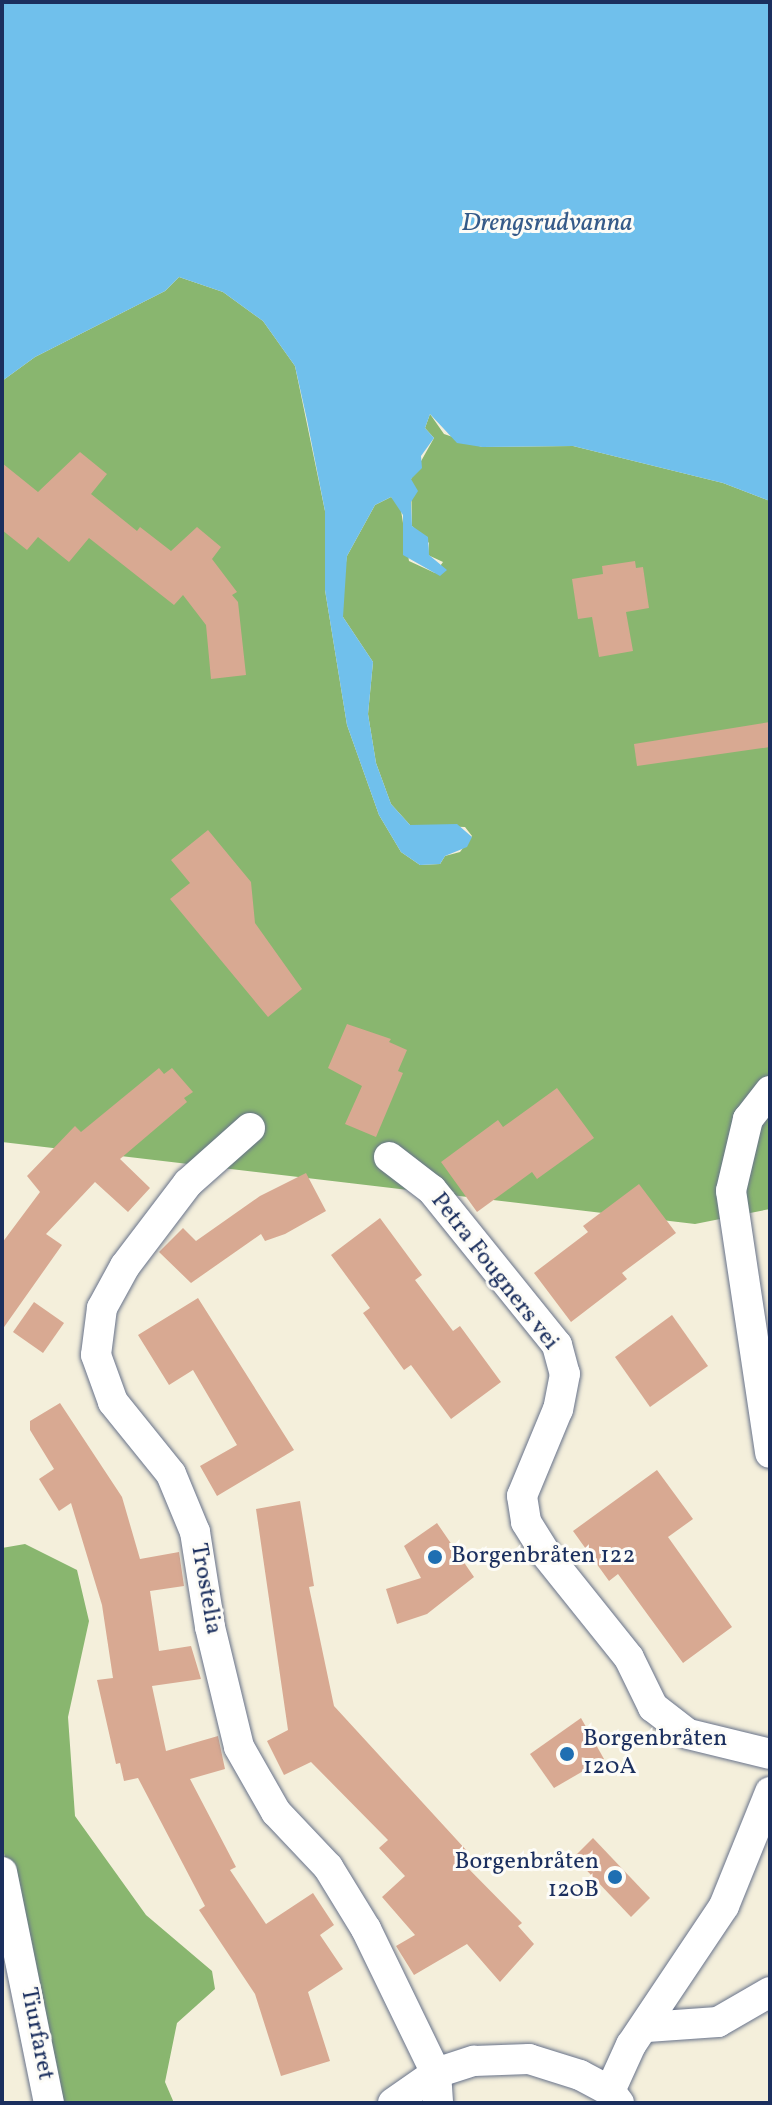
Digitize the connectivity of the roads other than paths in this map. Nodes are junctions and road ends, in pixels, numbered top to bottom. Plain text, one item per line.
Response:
1 (770, 1091) edge
2 (250, 1128) dead end
3 (389, 1157) dead end
4 (770, 1453) edge
5 (770, 1754) edge
6 (770, 1792) edge
7 (2, 1872) edge
8 (770, 1992) edge
9 (647, 2027) junction
10 (436, 2073) junction
11 (614, 2097) edge
12 (49, 2103) edge
13 (393, 2103) edge
14 (438, 2103) edge

1 - 4 street
2 - 10 street, Trostelia
3 - 5 street, Petra Fougners vei
6 - 9 street
7 - 12 street, Tiurfaret
8 - 9 street
9 - 11 street
10 - 11 street
10 - 13 street
10 - 14 street

